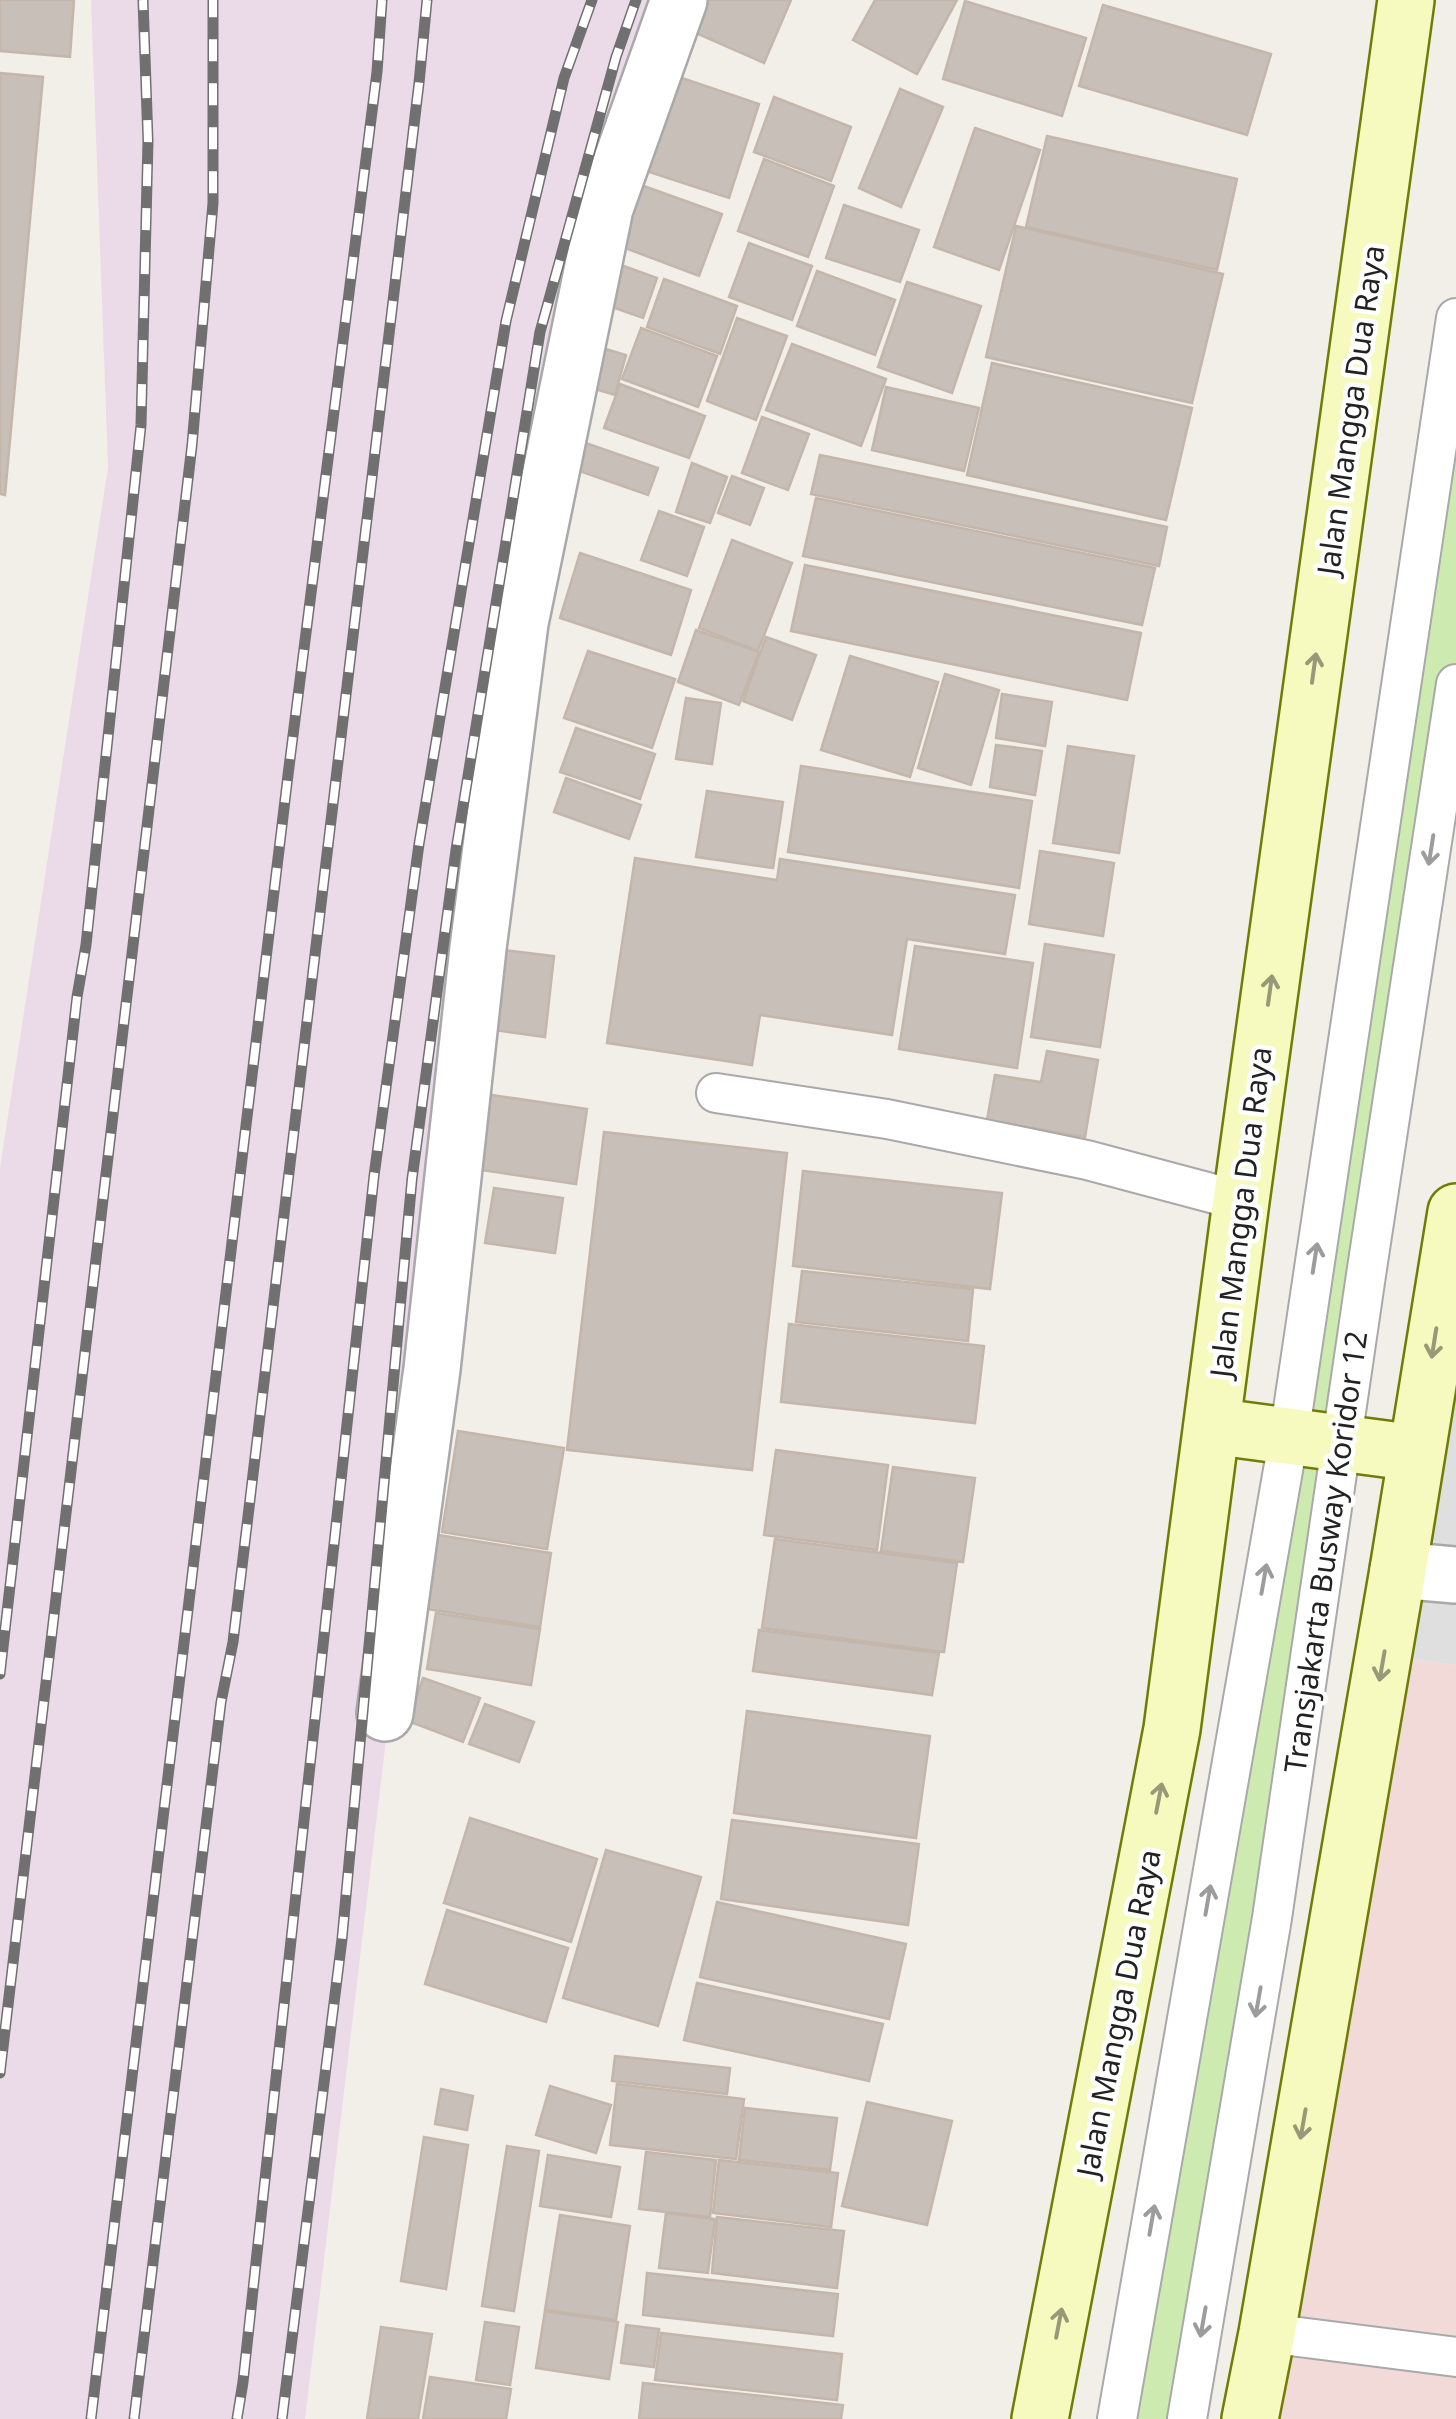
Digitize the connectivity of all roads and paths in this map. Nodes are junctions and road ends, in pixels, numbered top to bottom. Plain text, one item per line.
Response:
1 (679, 0) edge
2 (1406, 0) edge
3 (1456, 318) edge
4 (1456, 684) edge
5 (716, 1092) dead end
6 (1241, 1201) junction
7 (1456, 1212) edge
8 (1212, 1426) junction
9 (1288, 1436) junction
10 (1342, 1443) junction
11 (1416, 1454) junction
12 (1398, 1570) junction
13 (1456, 1575) edge
14 (384, 1713) dead end
15 (1268, 2333) junction
16 (1456, 2357) edge
17 (1040, 2419) edge
18 (1117, 2419) edge
19 (1187, 2419) edge
20 (1250, 2419) edge

1 - 14 street
6 -> 2 main road, Jalan Mangga Dua Raya
9 -> 3 lane
4 -> 10 lane, Transjakarta Busway Koridor 12
5 - 6 lane
6 - 8 main road, Jalan Mangga Dua Raya
7 -> 11 main road
8 - 9 main road
17 -> 8 main road, Jalan Mangga Dua Raya
9 - 10 main road
18 -> 9 lane
10 - 11 main road
10 -> 19 lane, Transjakarta Busway Koridor 12
11 - 12 main road
12 - 13 street
12 -> 15 main road
15 - 16 lane
15 - 20 main road

